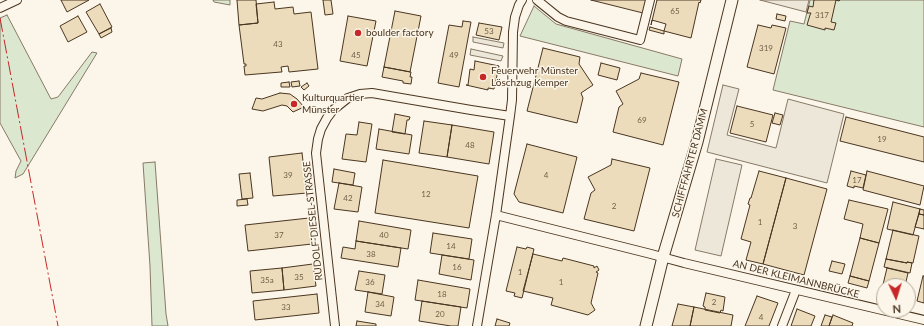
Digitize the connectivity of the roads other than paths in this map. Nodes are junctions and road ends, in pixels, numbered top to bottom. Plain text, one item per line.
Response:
1 (17, 0) edge
2 (522, 0) edge
3 (537, 0) edge
4 (650, 0) edge
5 (732, 0) edge
6 (0, 8) edge
7 (510, 116) junction
8 (496, 215) junction
9 (663, 257) junction
10 (796, 290) junction
11 (924, 320) edge
12 (335, 326) edge
13 (477, 326) edge
14 (646, 326) edge
15 (782, 326) edge

1 - 6 street
2 - 7 street
3 - 4 street
5 - 9 main road, SCHIFFFAHRTER DAMM
7 - 8 street
7 - 12 street, RUDOLF-DIESEL-STRASSE
8 - 9 street
8 - 13 street
9 - 10 street, AN DER KLEIMANNBRÜCKE
9 - 14 main road, SCHIFFFAHRTER DAMM
10 - 11 street, AN DER KLEIMANNBRÜCKE
10 - 15 street

